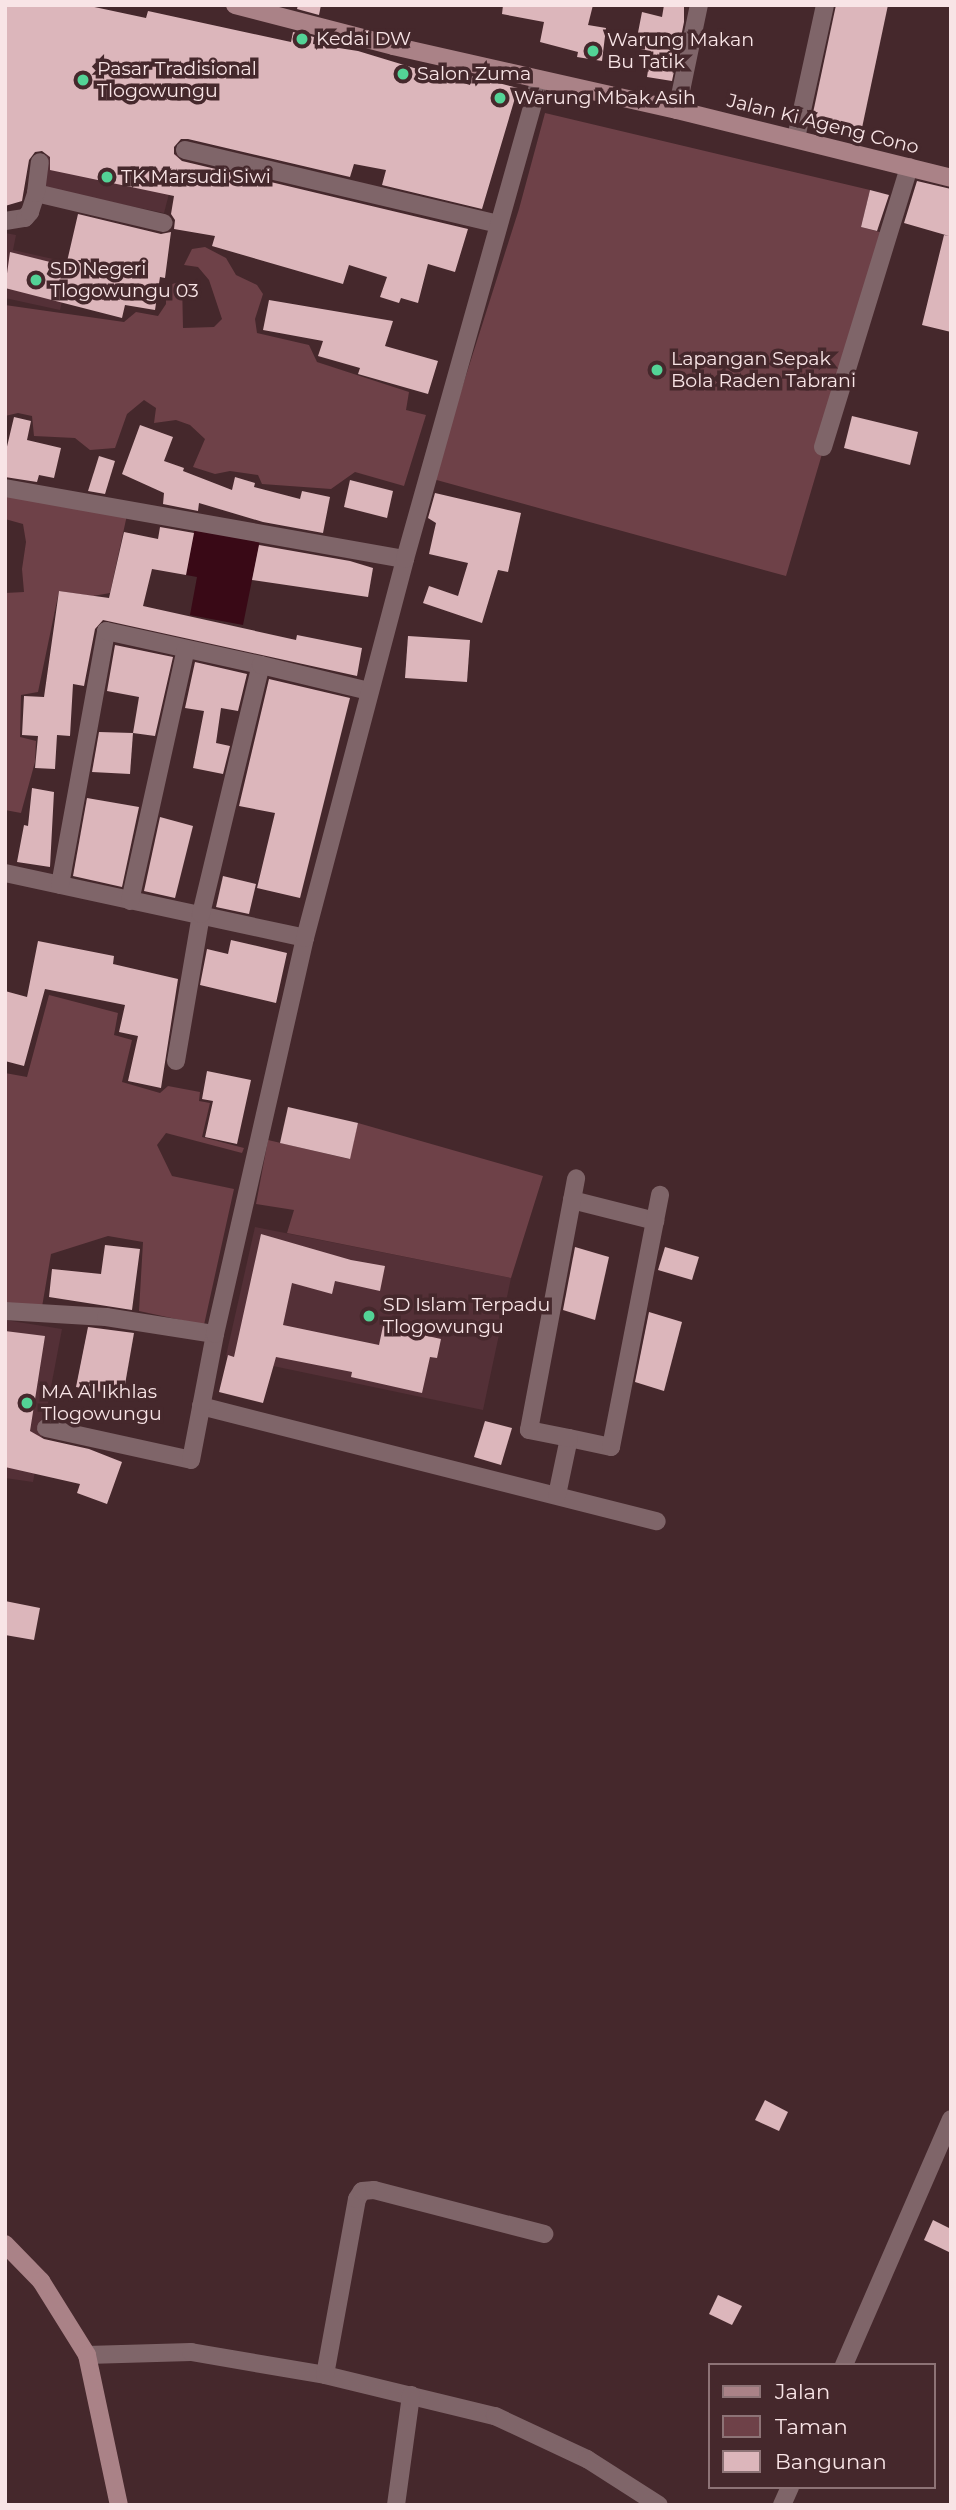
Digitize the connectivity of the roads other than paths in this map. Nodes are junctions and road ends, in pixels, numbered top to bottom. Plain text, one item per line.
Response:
1 (236, 5) edge
2 (699, 5) edge
3 (825, 5) edge
4 (540, 80) junction
5 (677, 110) junction
6 (796, 138) junction
7 (185, 150) dead end
8 (40, 162) dead end
9 (909, 167) junction
10 (951, 178) edge
11 (36, 193) junction
12 (5, 221) edge
13 (164, 223) dead end
14 (496, 224) junction
15 (823, 447) dead end
16 (5, 488) edge
17 (405, 559) junction
18 (186, 649) junction
19 (261, 665) junction
20 (369, 691) junction
21 (5, 873) edge
22 (61, 885) junction
23 (130, 901) junction
24 (201, 914) junction
25 (305, 938) junction
26 (176, 1061) dead end
27 (576, 1178) dead end
28 (660, 1195) dead end
29 (572, 1200) junction
30 (655, 1221) junction
31 (5, 1311) edge
32 (215, 1334) junction
33 (201, 1406) junction
34 (46, 1428) dead end
35 (569, 1438) junction
36 (557, 1495) junction
37 (657, 1521) dead end
38 (951, 2119) edge
39 (544, 2234) dead end
40 (5, 2244) edge
41 (88, 2355) junction
42 (845, 2363) edge
43 (325, 2375) junction
44 (411, 2395) junction
45 (789, 2489) edge
46 (119, 2505) edge
47 (396, 2505) edge
48 (659, 2505) edge
49 (782, 2505) edge

1 - 4 main road, Jalan Ki Ageng Cono
2 - 5 street
3 - 6 street
4 - 5 main road, Jalan Ki Ageng Cono
4 - 14 street
5 - 6 main road, Jalan Ki Ageng Cono
6 - 9 main road, Jalan Ki Ageng Cono
7 - 14 street
8 - 11 street
9 - 10 main road, Jalan Ki Ageng Cono
9 - 15 street
11 - 12 street
11 - 13 street
14 - 17 street
16 - 17 street
17 - 20 street
18 - 19 street
18 - 22 street
18 - 23 street
19 - 20 street
19 - 24 street
20 - 25 street
21 - 22 street
22 - 23 street
23 - 24 street
24 - 25 street
24 - 26 street
25 - 32 street
27 - 29 street
28 - 30 street
29 - 30 street
29 - 35 street
30 - 35 street
31 - 32 street
32 - 33 street
33 - 34 street
33 - 36 street
35 - 36 street
36 - 37 street
38 - 42 street
39 - 43 street
40 - 41 main road
41 - 43 street
41 - 46 main road
43 - 44 street
44 - 47 street
44 - 48 street
45 - 49 street

